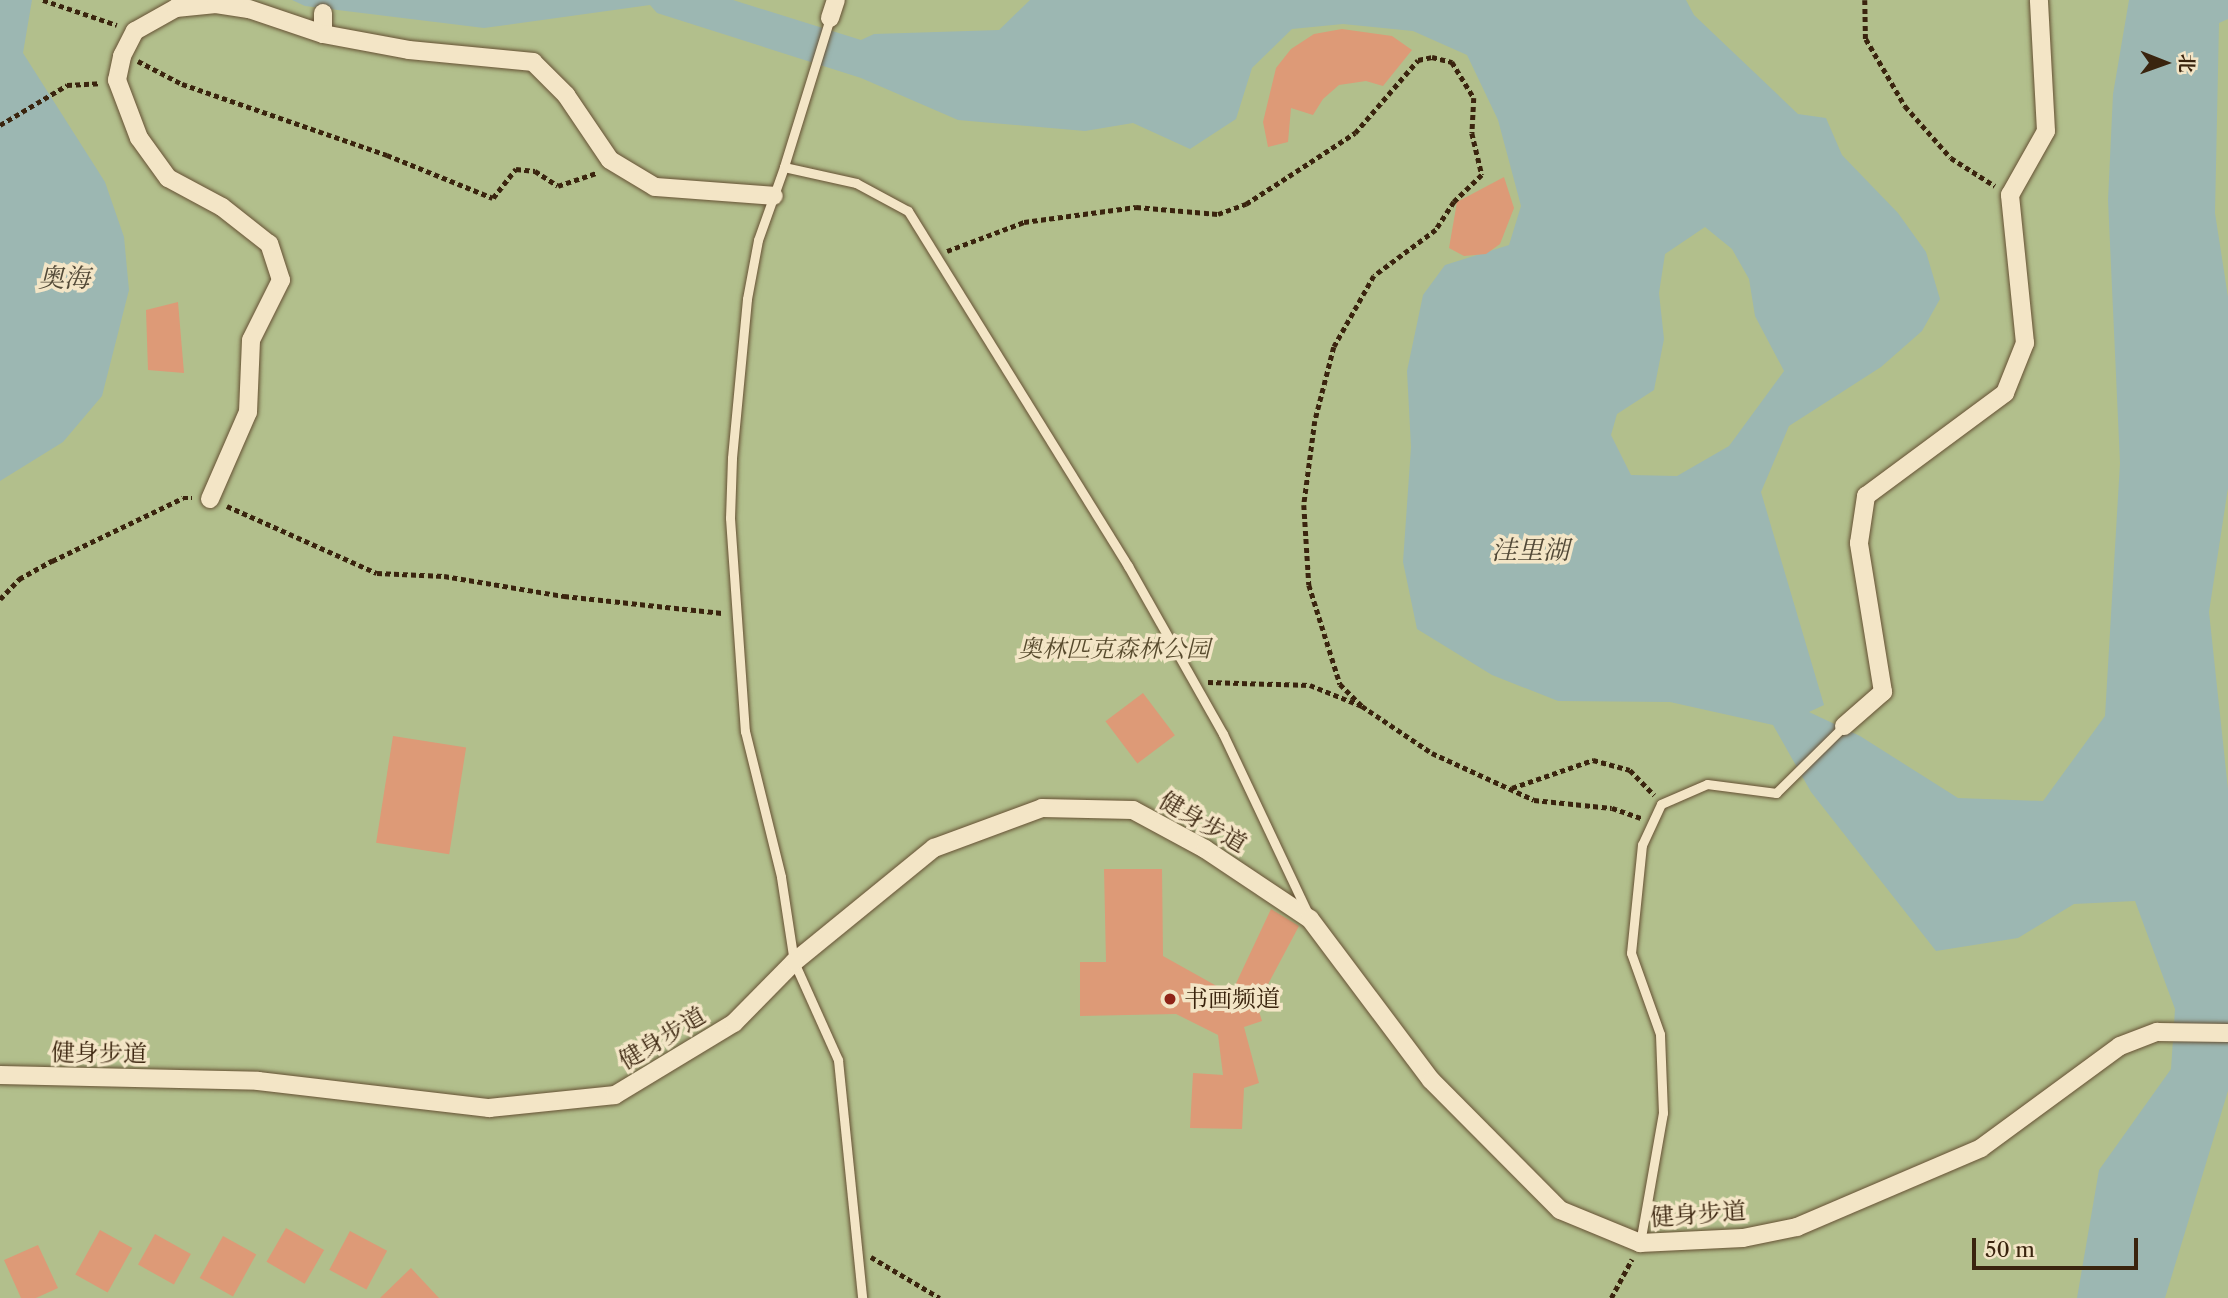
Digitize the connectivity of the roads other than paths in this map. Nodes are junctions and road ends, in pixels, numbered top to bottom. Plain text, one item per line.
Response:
1 (836, 0) edge
2 (2039, 0) edge
3 (323, 13) dead end
4 (830, 18) joint
5 (323, 34) junction
6 (783, 167) junction
7 (774, 196) junction
8 (210, 499) road end
9 (1844, 726) joint
10 (1310, 919) junction
11 (794, 962) junction
12 (2228, 1033) edge
13 (0, 1075) edge
14 (1640, 1243) junction
15 (862, 1298) edge

1 - 4 street
2 - 9 street
3 - 5 street
4 - 6 lane
5 - 7 street
5 - 8 street
6 - 7 lane
6 - 10 lane
7 - 11 lane
9 - 14 lane
10 - 11 street, 健身步道
10 - 14 street, 健身步道
11 - 13 street, 健身步道
11 - 15 lane
12 - 14 street, 健身步道

